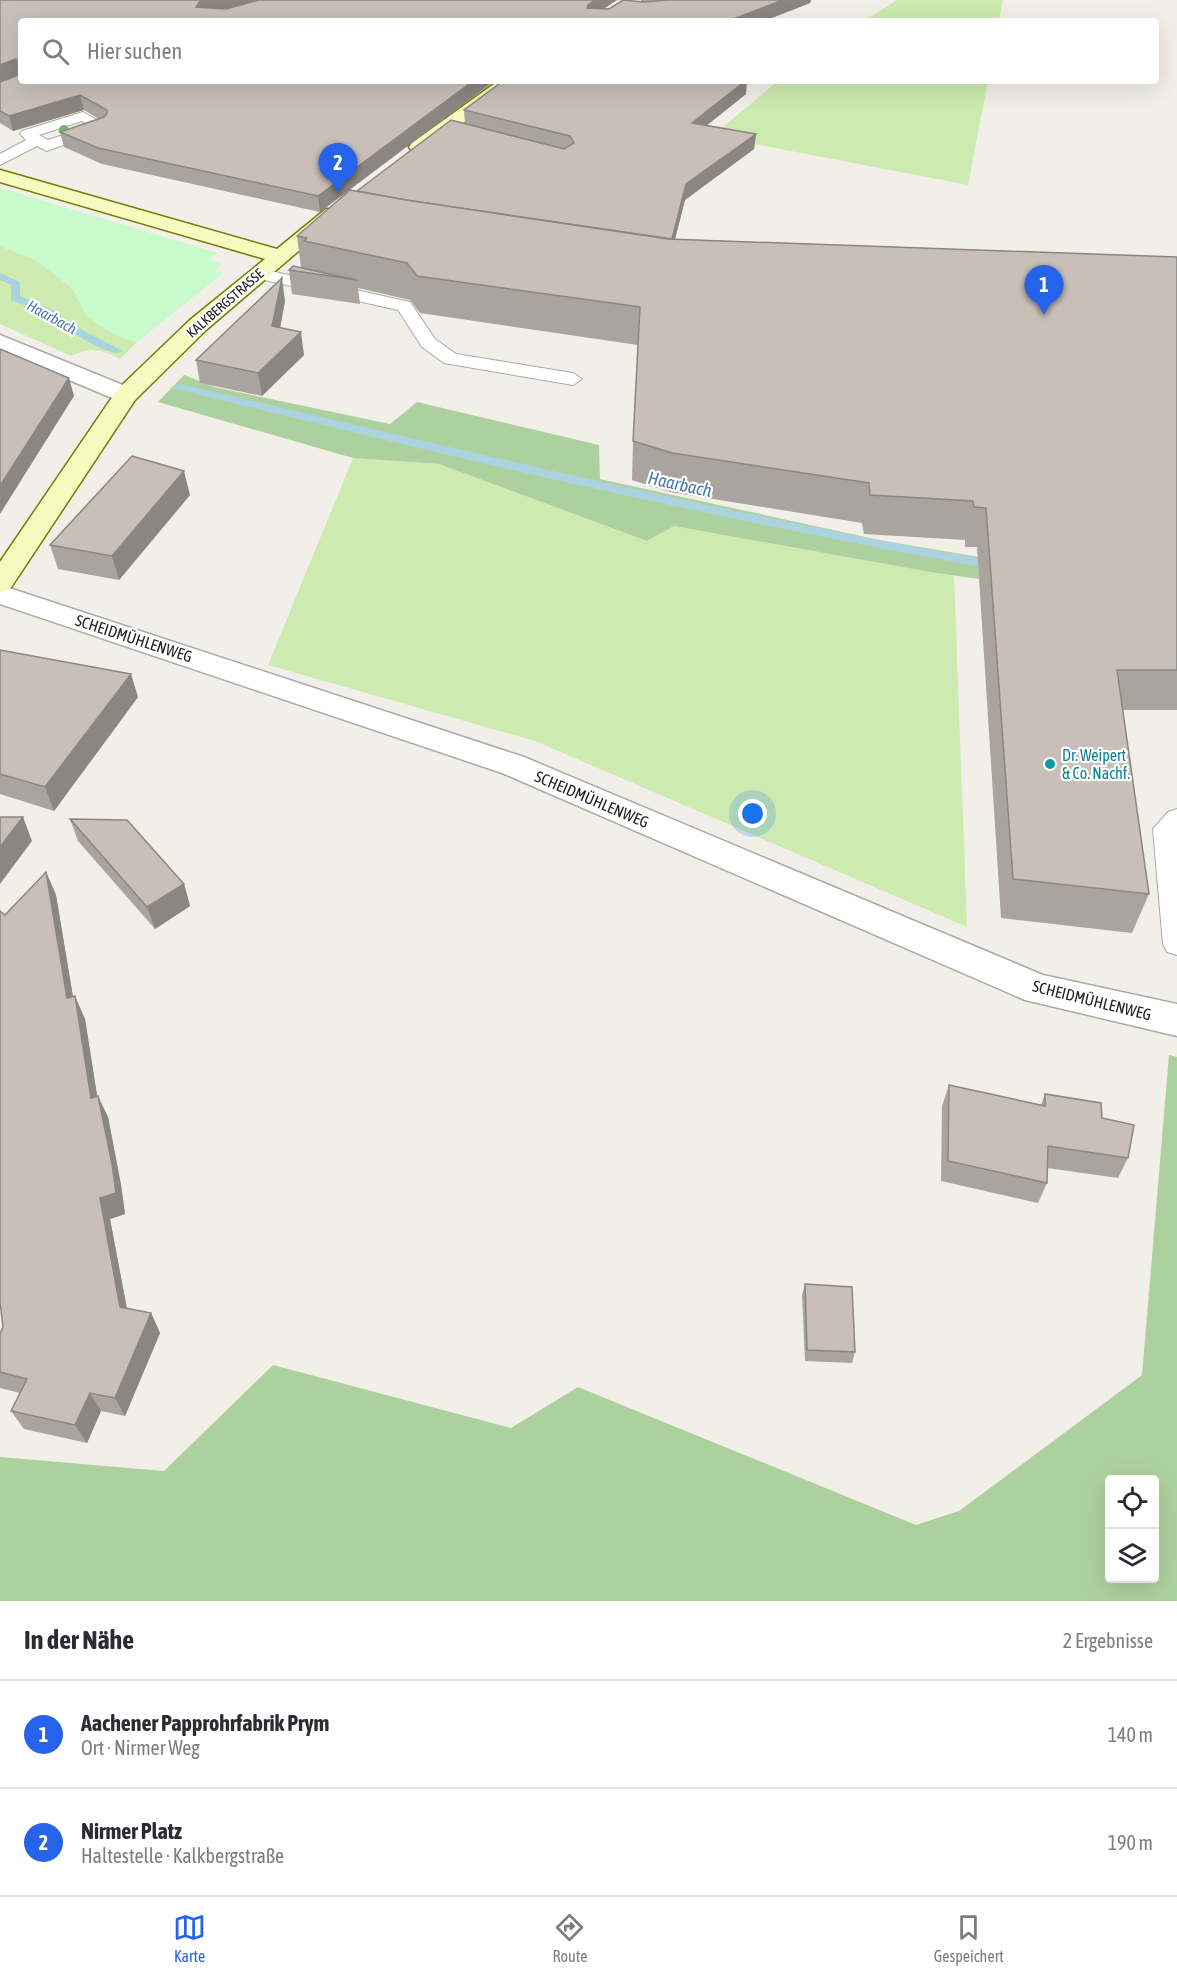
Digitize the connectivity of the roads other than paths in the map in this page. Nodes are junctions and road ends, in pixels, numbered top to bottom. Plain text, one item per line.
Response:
1 (506, 84) edge
2 (447, 128) junction
3 (469, 133) edge
4 (37, 140) dead end
5 (0, 160) edge
6 (400, 161) edge
7 (0, 176) edge
8 (345, 211) edge
9 (279, 256) junction
10 (257, 273) junction
11 (0, 342) edge
12 (573, 379) dead end
13 (126, 396) junction
14 (0, 583) edge
15 (0, 594) edge
16 (1177, 819) edge
17 (1177, 944) edge
18 (1177, 1020) edge

1 - 2 street
2 - 3 lane
2 - 6 street
4 - 5 lane
7 - 9 street
8 - 9 street, KALKBERGSTRASSE
9 - 10 street, KALKBERGSTRASSE
10 - 12 lane
10 - 13 street, KALKBERGSTRASSE
11 - 13 street
13 - 14 street, KALKBERGSTRASSE
15 - 18 street, SCHEIDMÜHLENWEG
16 - 17 lane

